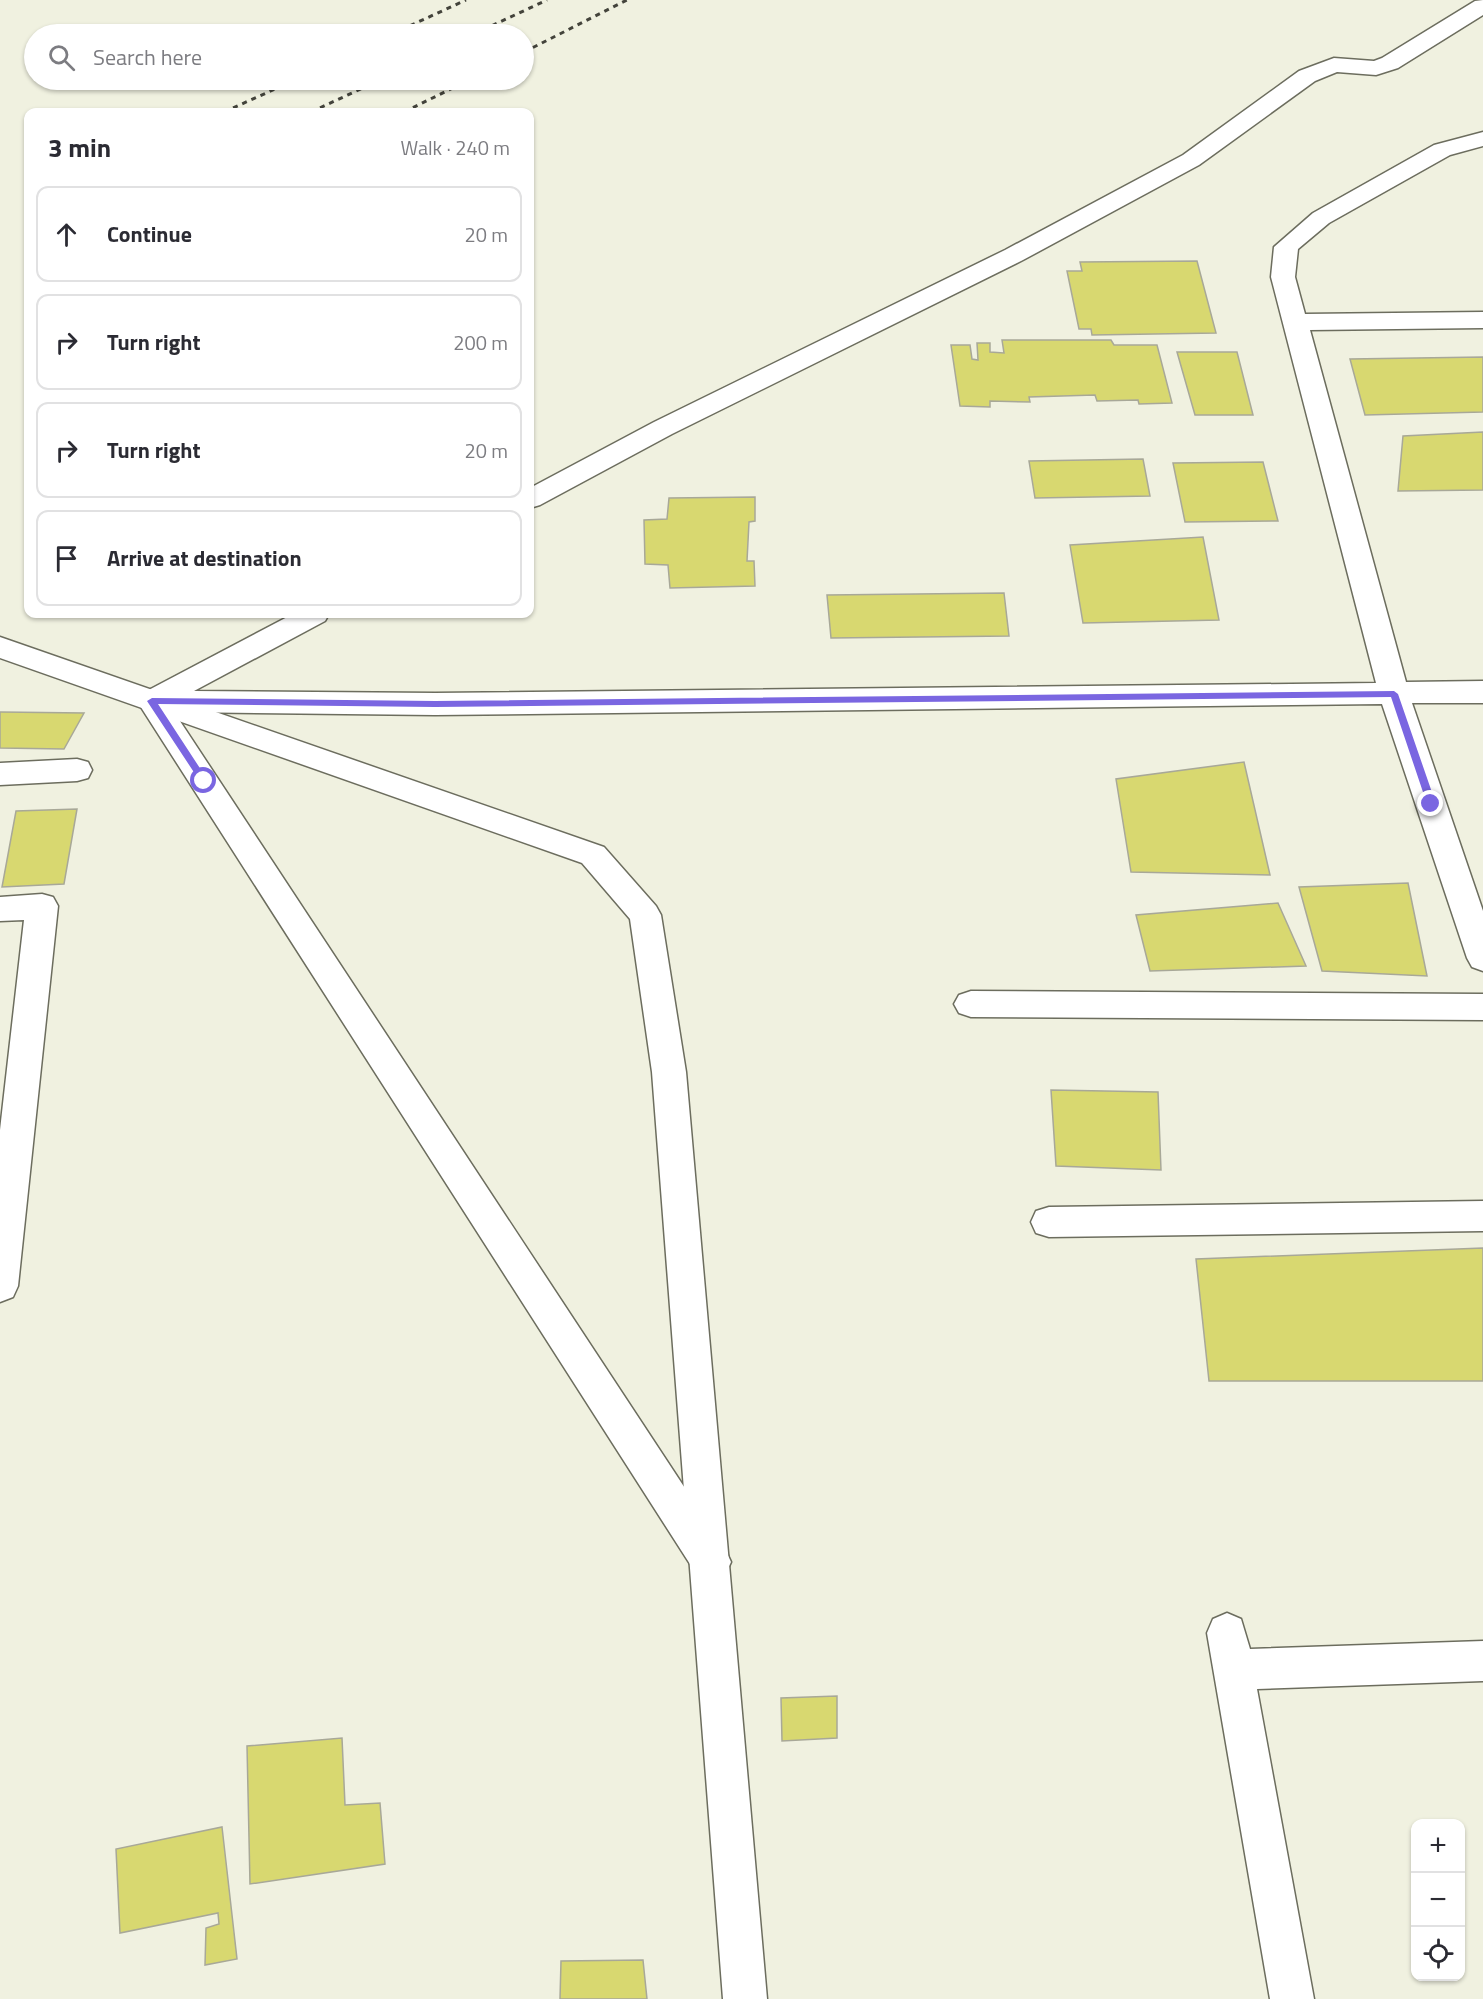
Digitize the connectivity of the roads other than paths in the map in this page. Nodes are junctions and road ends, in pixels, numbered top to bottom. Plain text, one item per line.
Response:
1 (1483, 6) edge
2 (1483, 139) edge
3 (1483, 320) edge
4 (1295, 322) junction
5 (534, 497) edge
6 (308, 618) edge
7 (0, 647) edge
8 (1483, 692) edge
9 (1394, 694) junction
10 (152, 701) junction
11 (77, 770) dead end
12 (0, 774) edge
13 (0, 909) edge
14 (1483, 958) edge
15 (970, 1004) dead end
16 (1483, 1007) edge
17 (1483, 1216) edge
18 (1049, 1222) dead end
19 (3, 1223) edge
20 (0, 1286) edge
21 (711, 1563) junction
22 (1483, 1661) edge
23 (745, 1999) edge
24 (1292, 1999) edge

1 - 5 street
2 - 4 street
3 - 4 street
4 - 9 street
6 - 10 street
7 - 10 street
8 - 9 street
9 - 10 street
9 - 14 street
10 - 21 street
10 - 21 street
11 - 12 street
13 - 19 street
15 - 16 street
17 - 18 street
19 - 20 street
21 - 23 street
22 - 24 street

